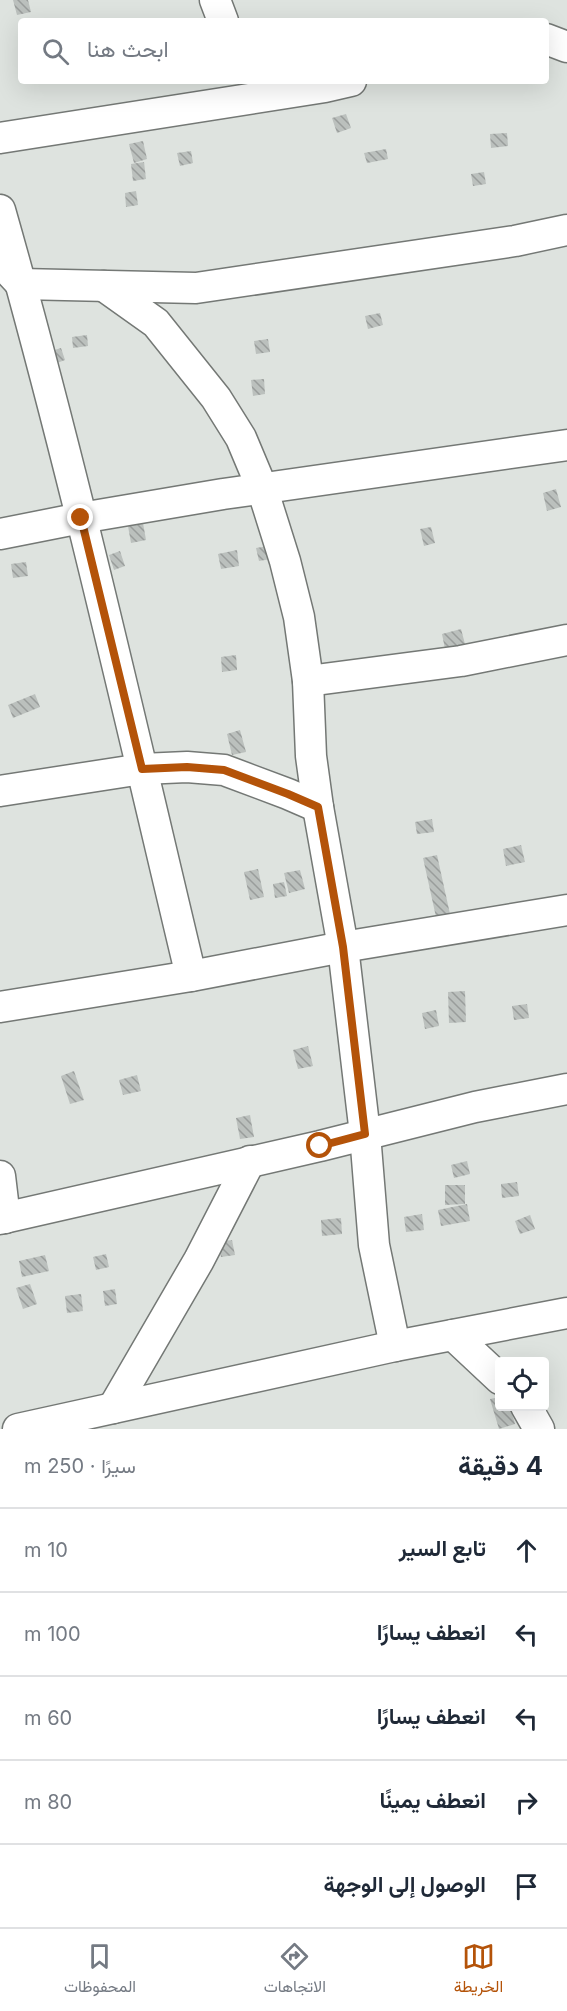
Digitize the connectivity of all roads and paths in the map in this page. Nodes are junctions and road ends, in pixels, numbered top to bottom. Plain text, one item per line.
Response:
1 (215, 0) edge
2 (222, 18) edge
3 (567, 22) edge
4 (549, 29) edge
5 (549, 40) edge
6 (567, 47) edge
7 (338, 84) edge
8 (240, 90) edge
9 (0, 138) edge
10 (0, 210) edge
11 (567, 230) edge
12 (0, 262) edge
13 (21, 284) junction
14 (104, 286) junction
15 (567, 446) edge
16 (262, 488) junction
17 (81, 518) junction
18 (0, 534) edge
19 (567, 640) edge
20 (308, 681) junction
21 (142, 769) junction
22 (0, 791) edge
23 (318, 807) junction
24 (567, 910) edge
25 (343, 947) junction
26 (191, 976) junction
27 (0, 1007) edge
28 (567, 1089) edge
29 (365, 1134) junction
30 (250, 1161) junction
31 (0, 1176) edge
32 (3, 1218) edge
33 (567, 1313) edge
34 (453, 1335) junction
35 (395, 1346) junction
36 (495, 1374) edge
37 (113, 1408) junction
38 (528, 1411) edge
39 (78, 1422) edge
40 (18, 1429) edge
41 (539, 1429) edge

1 - 2 street
3 - 4 street
5 - 6 street
7 - 8 street
8 - 9 street
10 - 13 street
11 - 14 street
12 - 13 street
13 - 14 street
13 - 17 street
14 - 16 street
15 - 16 street
16 - 17 street
16 - 20 street
17 - 18 street
17 - 21 street
19 - 20 street
20 - 23 street
21 - 22 street
21 - 23 street
21 - 26 street
23 - 25 street
24 - 25 street
25 - 26 street
25 - 29 street
26 - 27 street
28 - 29 street
29 - 30 street
29 - 35 street
30 - 32 street
30 - 37 street
31 - 32 street
33 - 34 street
34 - 35 street
34 - 36 street
35 - 37 street
37 - 39 street
38 - 41 street
39 - 40 street

